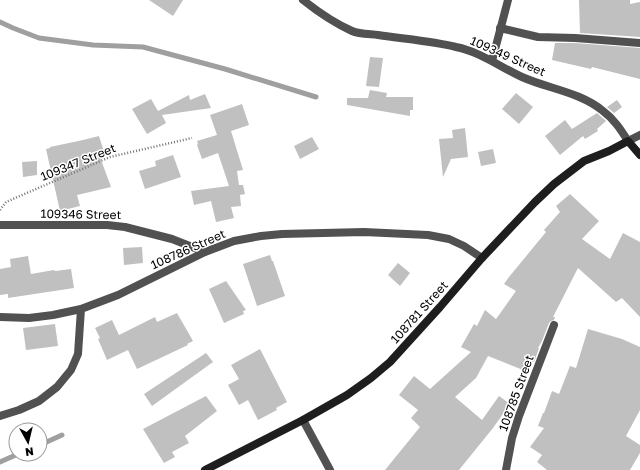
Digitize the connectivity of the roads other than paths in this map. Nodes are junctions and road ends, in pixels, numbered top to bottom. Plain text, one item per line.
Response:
1 (303, 0) edge
2 (508, 0) edge
3 (500, 28) junction
4 (640, 43) edge
5 (492, 61) junction
6 (640, 135) edge
7 (628, 141) junction
8 (640, 155) edge
9 (0, 225) edge
10 (205, 252) junction
11 (482, 258) junction
12 (81, 309) junction
13 (0, 317) edge
14 (554, 325) dead end
15 (0, 416) edge
16 (303, 420) junction
17 (205, 470) edge
18 (330, 470) edge
19 (506, 470) edge

1 - 5 street, 109349 Street
2 - 3 street
3 - 4 street
3 - 5 street
5 - 7 street, 109349 Street
6 - 7 street
7 - 8 street, 109349 Street
7 - 11 street, 108781 Street
9 - 10 street, 109346 Street
10 - 11 street, 108786 Street
10 - 12 street, 108786 Street
11 - 16 street, 108781 Street
12 - 13 street, 108786 Street
12 - 15 street
14 - 19 street, 108785 Street
16 - 17 street, 108781 Street
16 - 18 street

